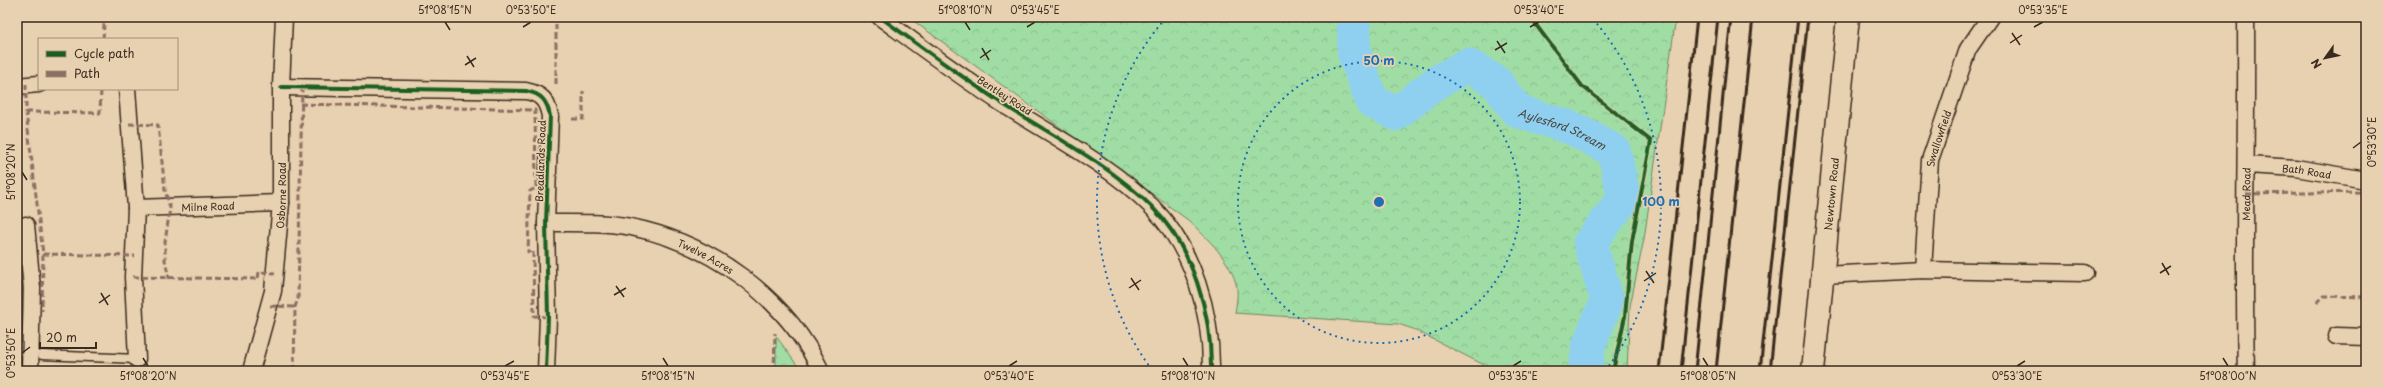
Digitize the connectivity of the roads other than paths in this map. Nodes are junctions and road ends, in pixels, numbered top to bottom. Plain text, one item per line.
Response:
1 (284, 17) edge
2 (880, 17) edge
3 (1848, 17) edge
4 (1990, 17) edge
5 (2246, 17) edge
6 (38, 84) edge
7 (17, 86) edge
8 (281, 87) junction
9 (127, 90) edge
10 (2247, 165) junction
11 (2366, 180) edge
12 (281, 203) junction
13 (136, 208) junction
14 (546, 223) junction
15 (26, 225) dead end
16 (24, 258) edge
17 (1923, 270) junction
18 (2085, 273) dead end
19 (1823, 275) junction
20 (2336, 336) dead end
21 (2366, 337) edge
22 (42, 355) dead end
23 (137, 359) joint
24 (30, 371) edge
25 (251, 371) edge
26 (546, 371) edge
27 (821, 371) edge
28 (1211, 371) edge
29 (1813, 371) edge
30 (2246, 371) edge

1 - 8 street, Osborne Road
2 - 28 street, Bentley Road
3 - 19 street, Newtown Road
4 - 17 street, Swallowfield
5 - 10 street, Mead Road
6 - 7 street
8 - 12 street, Osborne Road
8 - 14 street, Breadlands Road
9 - 13 street
10 - 11 street, Bath Road
10 - 30 street, Mead Road
12 - 13 street, Milne Road
12 - 25 street, Osborne Road
13 - 23 street
14 - 26 street, Breadlands Road
14 - 27 street, Twelve Acres
15 - 16 street
16 - 24 street
17 - 18 street
17 - 19 street
19 - 29 street, Newtown Road
20 - 21 street
22 - 23 lane

